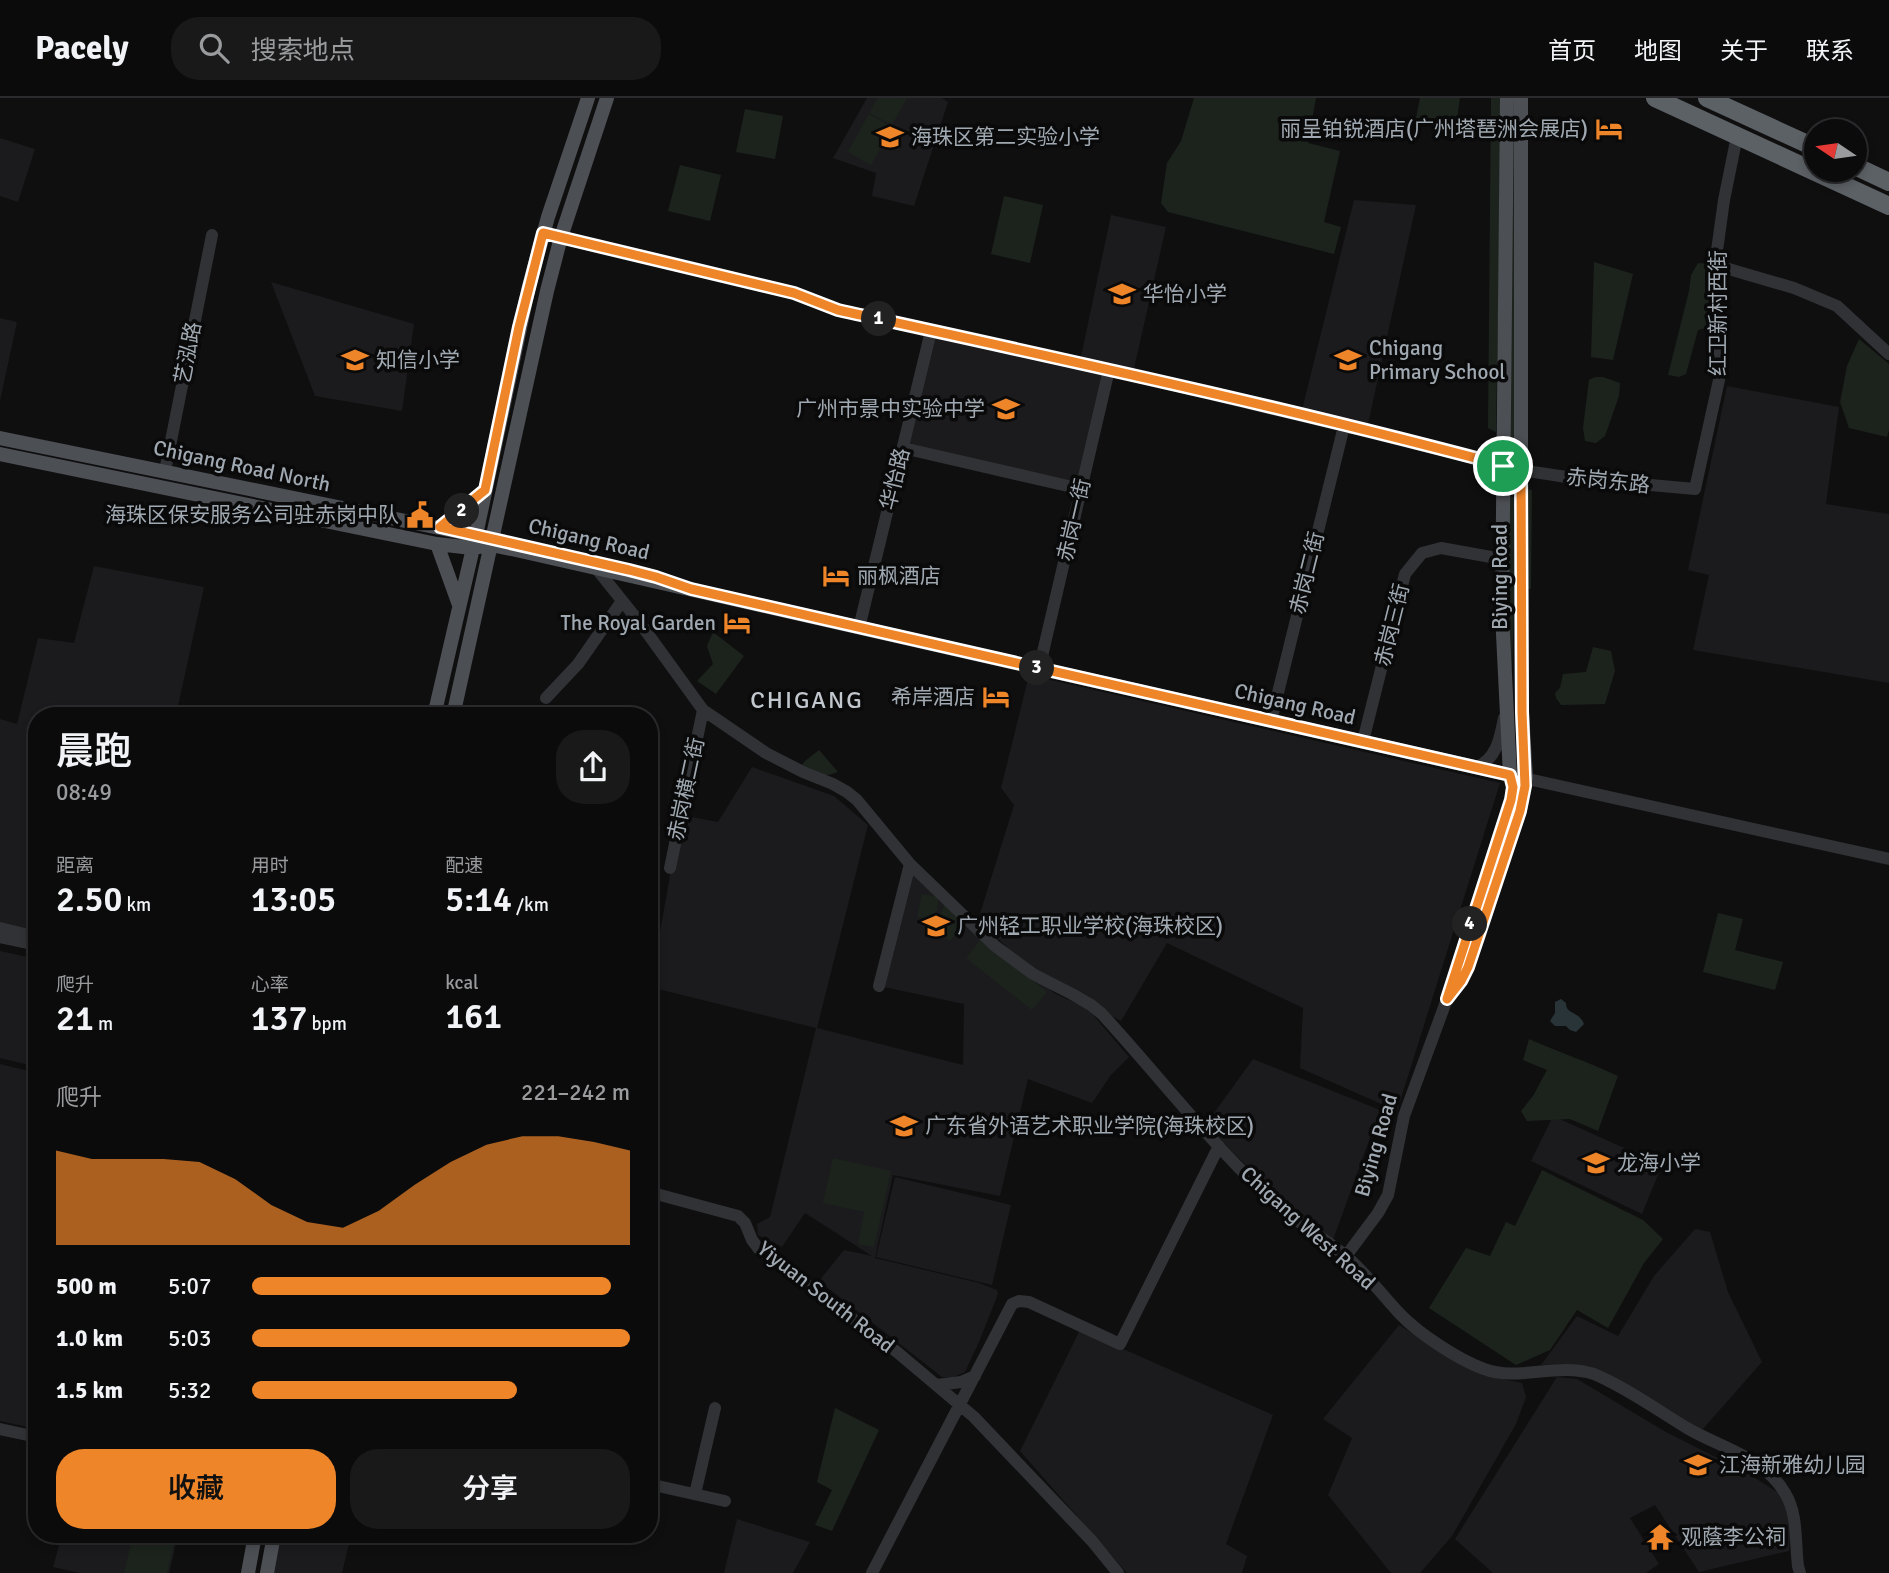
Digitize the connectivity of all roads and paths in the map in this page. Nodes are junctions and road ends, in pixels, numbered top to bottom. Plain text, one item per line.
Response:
1 (588, 98) edge
2 (607, 98) edge
3 (1507, 98) edge
4 (1521, 98) edge
5 (1655, 98) edge
6 (1707, 98) edge
7 (1737, 136) junction
8 (1804, 142) edge
9 (1867, 172) edge
10 (1889, 182) edge
11 (553, 201) junction
12 (570, 206) junction
13 (1889, 206) edge
14 (543, 233) junction
15 (212, 235) dead end
16 (561, 237) junction
17 (1715, 265) junction
18 (931, 331) junction
19 (1889, 354) edge
20 (1109, 370) junction
21 (1344, 426) junction
22 (0, 438) edge
23 (902, 447) junction
24 (0, 454) edge
25 (1503, 466) junction
26 (1521, 470) junction
27 (165, 471) junction
28 (1081, 489) junction
29 (1695, 489) joint
30 (485, 490) junction
31 (440, 527) junction
32 (474, 542) junction
33 (492, 542) junction
34 (437, 544) junction
35 (1502, 559) junction
36 (596, 568) junction
37 (691, 589) junction
38 (622, 601) junction
39 (459, 606) junction
40 (859, 628) junction
41 (1039, 669) junction
42 (546, 698) dead end
43 (436, 707) edge
44 (455, 707) edge
45 (1506, 707) junction
46 (703, 710) junction
47 (1271, 721) junction
48 (1363, 741) junction
49 (1477, 767) junction
50 (1510, 775) junction
51 (1525, 778) junction
52 (1889, 859) edge
53 (910, 864) junction
54 (670, 868) dead end
55 (0, 928) edge
56 (28, 935) edge
57 (0, 937) edge
58 (28, 943) edge
59 (879, 986) dead end
60 (1447, 999) junction
61 (1219, 1146) junction
62 (658, 1194) edge
63 (1346, 1256) junction
64 (975, 1376) junction
65 (937, 1385) junction
66 (961, 1404) junction
67 (715, 1408) dead end
68 (0, 1429) edge
69 (28, 1435) edge
70 (658, 1486) edge
71 (695, 1494) junction
72 (725, 1500) dead end
73 (254, 1543) edge
74 (273, 1543) edge
75 (248, 1573) edge
76 (267, 1573) edge
77 (872, 1573) edge
78 (1118, 1573) edge
79 (1800, 1573) edge

1 - 11 main road
2 - 12 main road
3 - 25 main road, Biying Road
4 - 26 main road, Biying Road
5 - 7 highway
6 - 8 highway
7 - 13 highway
7 - 17 street, 红卫新村西街
9 - 10 highway
11 - 12 main road
11 - 14 main road
12 - 16 main road
14 - 16 main road
14 - 30 main road
15 - 27 street, 艺泓路
16 - 18 street, 赤岗东路
16 - 33 main road
17 - 19 street
17 - 29 street, 红卫新村西街
18 - 20 street, 赤岗东路
18 - 23 street, 华怡路
20 - 21 street, 赤岗东路
20 - 28 street, 赤岗一街
21 - 25 street, 赤岗东路
21 - 47 street, 赤岗二街
22 - 27 main road, Chigang Road North
23 - 28 street
23 - 40 street, 华怡路
24 - 34 main road, Chigang Road North
25 - 26 street, 赤岗东路
25 - 35 main road, Biying Road
26 - 29 street, 赤岗东路
26 - 51 main road, Biying Road
27 - 31 main road, Chigang Road North
28 - 41 street, 赤岗一街
30 - 31 main road
30 - 32 main road
31 - 32 main road, Chigang Road North
32 - 33 main road, Chigang Road
32 - 34 main road, Chigang Road North
32 - 39 main road
33 - 36 main road, Chigang Road
33 - 37 main road, Chigang Road
33 - 44 main road
34 - 39 main road
35 - 45 main road, Biying Road
35 - 48 street, 赤岗三街
36 - 37 main road, Chigang Road
36 - 38 street, Chigang West Road
37 - 40 main road, Chigang Road
38 - 42 street
38 - 46 street, Chigang West Road
39 - 43 main road
40 - 41 main road, Chigang Road
41 - 47 main road, Chigang Road
45 - 49 street
45 - 50 main road, Biying Road
46 - 53 street, Chigang West Road
46 - 54 street, 赤岗横二街
47 - 48 main road, Chigang Road
48 - 49 main road, Chigang Road
49 - 50 main road, Chigang Road
50 - 51 street, Chigang Road
50 - 60 street, Biying Road
51 - 52 street, Chigang Road
51 - 60 street, Biying Road
53 - 59 street
53 - 61 street, Chigang West Road
55 - 56 street
57 - 58 street
60 - 63 street, Biying Road
61 - 63 street, Chigang West Road
61 - 64 street
62 - 65 street, Yiyuan South Road
63 - 79 street, Chigang West Road
64 - 65 street
64 - 66 street
65 - 66 street, Yiyuan South Road
66 - 77 street
66 - 78 street, Yiyuan South Road
67 - 71 street
68 - 69 street
70 - 71 street
71 - 72 street
73 - 75 main road
74 - 76 main road

